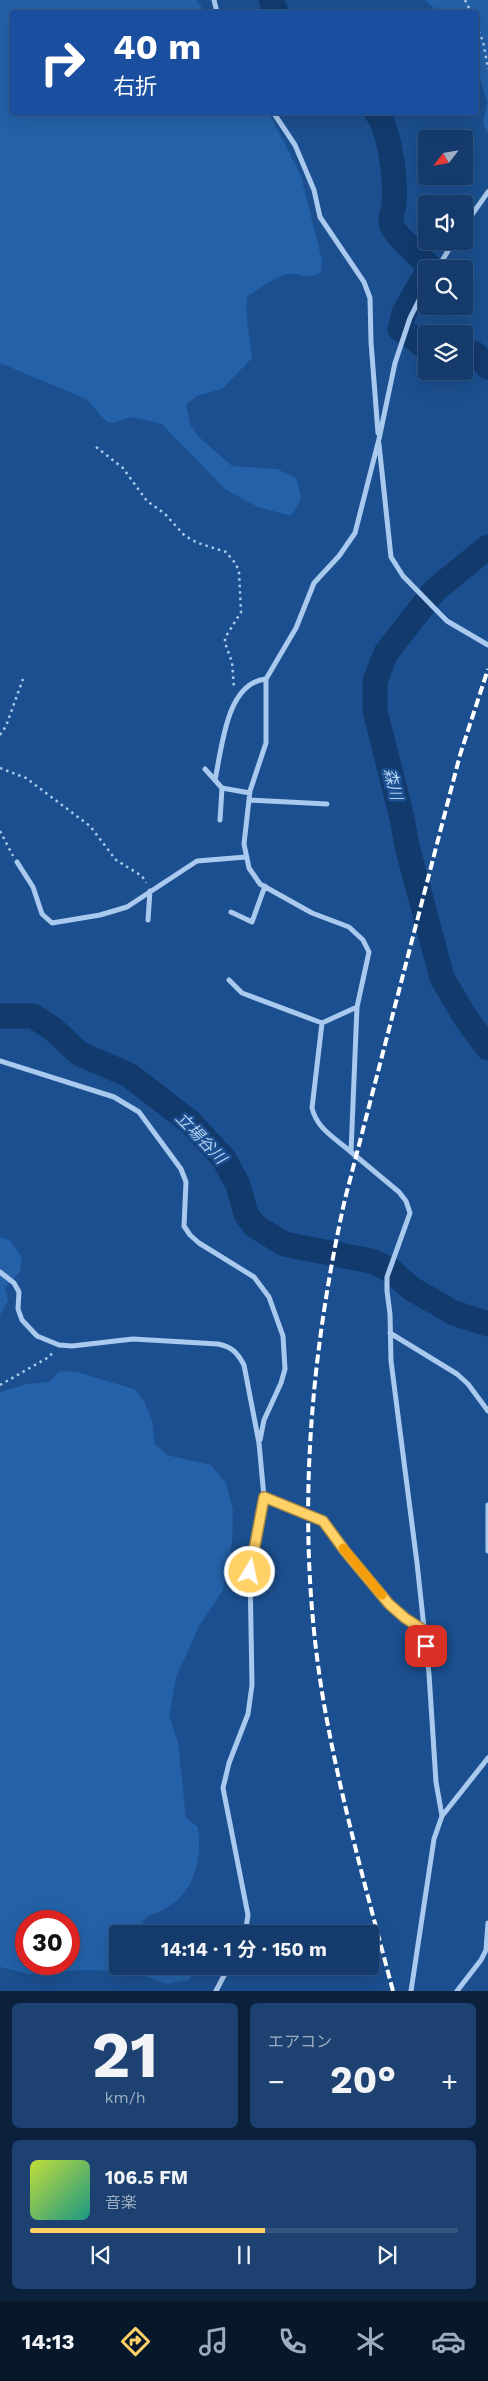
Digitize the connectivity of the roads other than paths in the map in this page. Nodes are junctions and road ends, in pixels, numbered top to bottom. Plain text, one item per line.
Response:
1 (275, 115) edge
2 (488, 192) edge
3 (473, 213) edge
4 (418, 302) edge
5 (379, 439) junction
6 (488, 645) edge
7 (266, 679) junction
8 (205, 769) dead end
9 (215, 780) junction
10 (222, 788) junction
11 (250, 793) junction
12 (249, 800) junction
13 (327, 804) dead end
14 (220, 820) dead end
15 (246, 857) junction
16 (17, 862) road end
17 (265, 886) junction
18 (150, 891) junction
19 (231, 912) dead end
20 (148, 920) dead end
21 (229, 980) dead end
22 (357, 1007) junction
23 (322, 1023) junction
24 (0, 1061) edge
25 (351, 1152) junction
26 (0, 1272) edge
27 (390, 1333) junction
28 (488, 1411) edge
29 (259, 1443) junction
30 (264, 1497) junction
31 (488, 1505) edge
32 (488, 1551) edge
33 (425, 1631) junction
34 (488, 1758) edge
35 (442, 1816) junction
36 (488, 1923) edge
37 (248, 1925) edge
38 (225, 1975) edge
39 (216, 1991) edge
40 (411, 1991) edge
41 (457, 1991) edge

1 - 5 street
2 - 3 street
4 - 5 street
5 - 6 street
5 - 7 street
7 - 9 street
7 - 11 street
8 - 9 street
9 - 10 street
10 - 11 street
10 - 14 street
11 - 12 street
12 - 13 street
12 - 15 street
15 - 17 street
15 - 18 street
16 - 18 street
17 - 19 street
17 - 22 street
18 - 20 street
21 - 23 street
22 - 23 street
22 - 25 street
23 - 25 street
24 - 29 street
25 - 27 street
26 - 29 street
27 - 28 street
27 - 33 street
29 - 30 street
30 - 33 street
30 - 37 street
31 - 32 street
33 - 35 street
34 - 35 street
35 - 40 street
36 - 41 street
38 - 39 street

